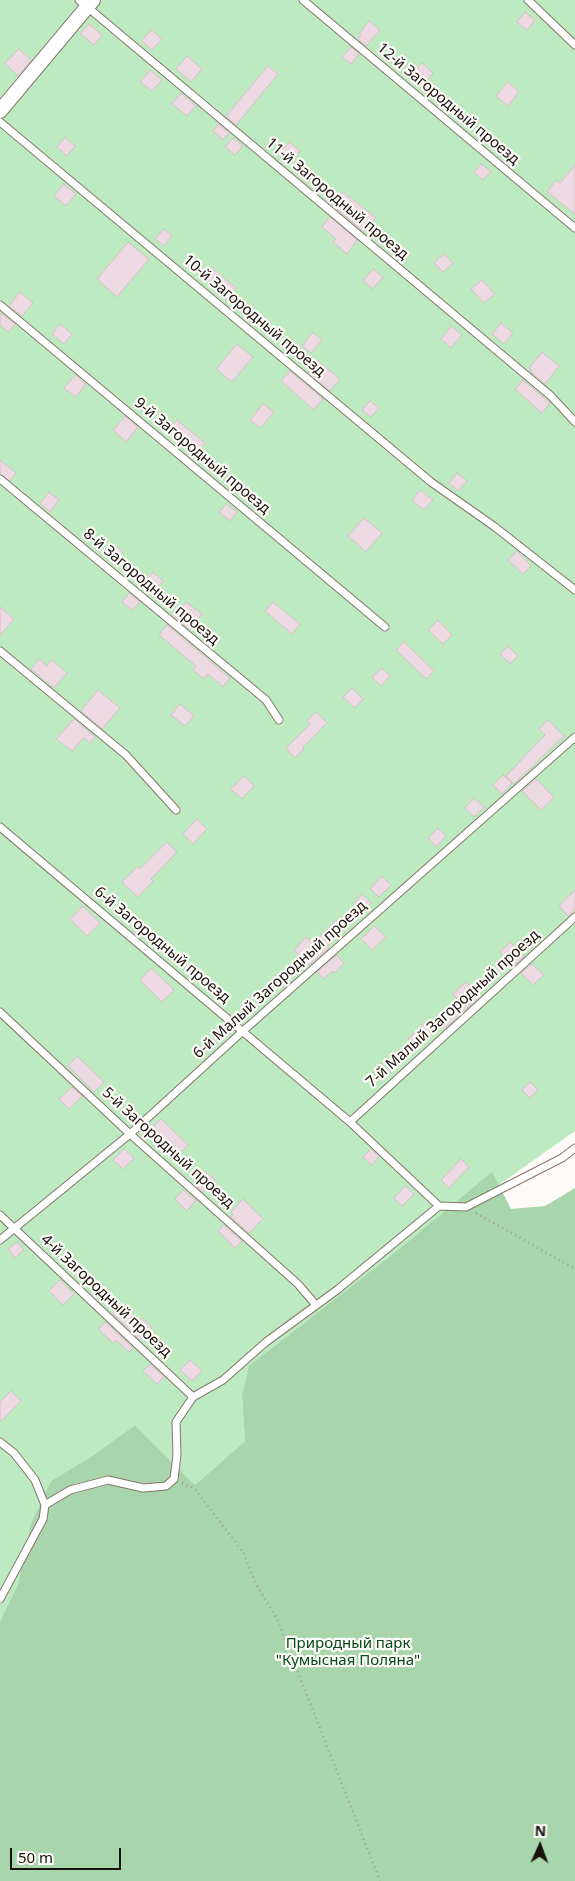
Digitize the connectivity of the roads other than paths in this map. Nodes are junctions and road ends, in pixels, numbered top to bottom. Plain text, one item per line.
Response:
1 (302, 0) edge
2 (528, 0) edge
3 (87, 2) edge
4 (575, 45) edge
5 (0, 111) edge
6 (0, 122) edge
7 (575, 228) edge
8 (0, 305) edge
9 (575, 422) edge
10 (0, 480) edge
11 (575, 590) edge
12 (386, 627) dead end
13 (0, 651) edge
14 (279, 720) dead end
15 (575, 737) edge
16 (176, 810) dead end
17 (0, 827) edge
18 (575, 917) edge
19 (0, 1012) edge
20 (243, 1031) junction
21 (350, 1122) junction
22 (130, 1134) junction
23 (575, 1148) edge
24 (439, 1206) junction
25 (0, 1215) edge
26 (14, 1228) junction
27 (0, 1240) edge
28 (316, 1305) junction
29 (193, 1397) junction
30 (0, 1442) edge
31 (45, 1505) junction
32 (0, 1599) edge

1 - 7 lane, 12-й Загородный проезд
2 - 4 lane
3 - 5 street
3 - 9 lane, 11-й Загородный проезд
6 - 11 lane, 10-й Загородный проезд
8 - 12 lane, 9-й Загородный проезд
10 - 14 lane, 8-й Загородный проезд
13 - 16 lane
15 - 20 lane, 6-й Малый Загородный проезд
17 - 20 lane, 6-й Загородный проезд
18 - 21 lane, 7-й Малый Загородный проезд
19 - 22 lane, 5-й Загородный проезд
20 - 21 lane, 6-й Загородный проезд
20 - 22 lane, 6-й Малый Загородный проезд
21 - 24 lane, 6-й Загородный проезд
22 - 26 lane, 6-й Малый Загородный проезд
22 - 28 lane, 5-й Загородный проезд
23 - 24 lane
24 - 28 lane
25 - 26 lane, 4-й Загородный проезд
26 - 27 lane, 6-й Малый Загородный проезд
26 - 29 lane, 4-й Загородный проезд
28 - 29 lane
29 - 31 lane
30 - 31 lane
31 - 32 lane

